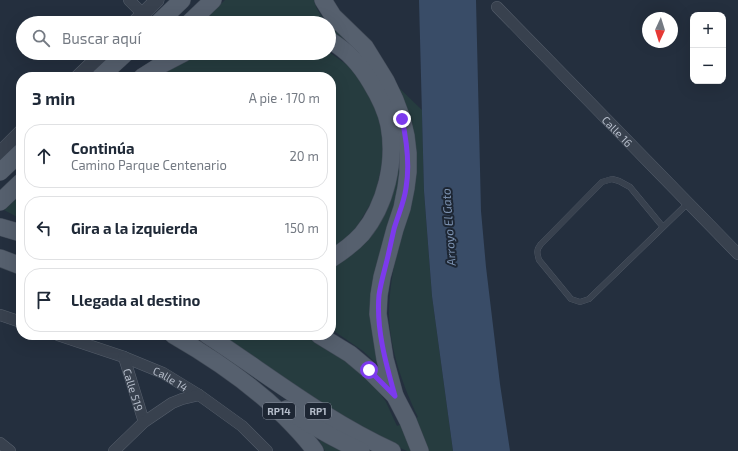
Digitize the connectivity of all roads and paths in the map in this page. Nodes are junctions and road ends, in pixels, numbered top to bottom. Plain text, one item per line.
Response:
1 (129, 0) edge
2 (157, 0) edge
3 (182, 0) edge
4 (213, 0) edge
5 (323, 0) edge
6 (497, 7) dead end
7 (137, 16) edge
8 (141, 16) edge
9 (165, 16) edge
10 (196, 16) edge
11 (333, 16) edge
12 (336, 19) edge
13 (336, 44) edge
14 (96, 60) edge
15 (118, 60) edge
16 (151, 60) edge
17 (171, 60) edge
18 (83, 72) edge
19 (105, 72) edge
20 (138, 72) edge
21 (150, 72) edge
22 (16, 137) edge
23 (0, 153) edge
24 (16, 157) edge
25 (0, 172) edge
26 (16, 187) edge
27 (0, 202) edge
28 (688, 203) junction
29 (0, 226) edge
30 (662, 227) junction
31 (16, 231) edge
32 (738, 254) edge
33 (336, 256) edge
34 (0, 258) edge
35 (16, 264) edge
36 (0, 315) edge
37 (16, 320) edge
38 (73, 340) edge
39 (181, 340) edge
40 (214, 340) edge
41 (327, 340) edge
42 (124, 357) junction
43 (238, 376) junction
44 (199, 395) junction
45 (395, 396) junction
46 (144, 422) junction
47 (0, 442) edge
48 (10, 451) edge
49 (114, 451) edge
50 (267, 451) edge
51 (315, 451) edge
52 (361, 451) edge
53 (392, 451) edge
54 (420, 451) edge

1 - 7 street
2 - 8 street
3 - 9 main road
4 - 10 main road
5 - 11 main road
6 - 28 street, Calle 16
12 - 45 main road
13 - 33 main road
14 - 18 street
15 - 19 main road
16 - 20 main road
17 - 21 main road
22 - 23 street
24 - 25 main road
26 - 27 main road
28 - 30 lane
28 - 32 street, Calle 16
29 - 31 main road
30 - 30 lane
34 - 35 main road
36 - 37 street
38 - 42 street, Calle 14
39 - 43 main road, RP1
40 - 53 main road, RP1
41 - 45 main road
42 - 44 street, Calle 14
42 - 46 street, Calle 519
43 - 51 main road, RP14
43 - 52 main road, RP1
44 - 46 street, Calle 519
44 - 50 street, Calle 14
45 - 54 main road
46 - 49 street, Calle 519
47 - 48 street

